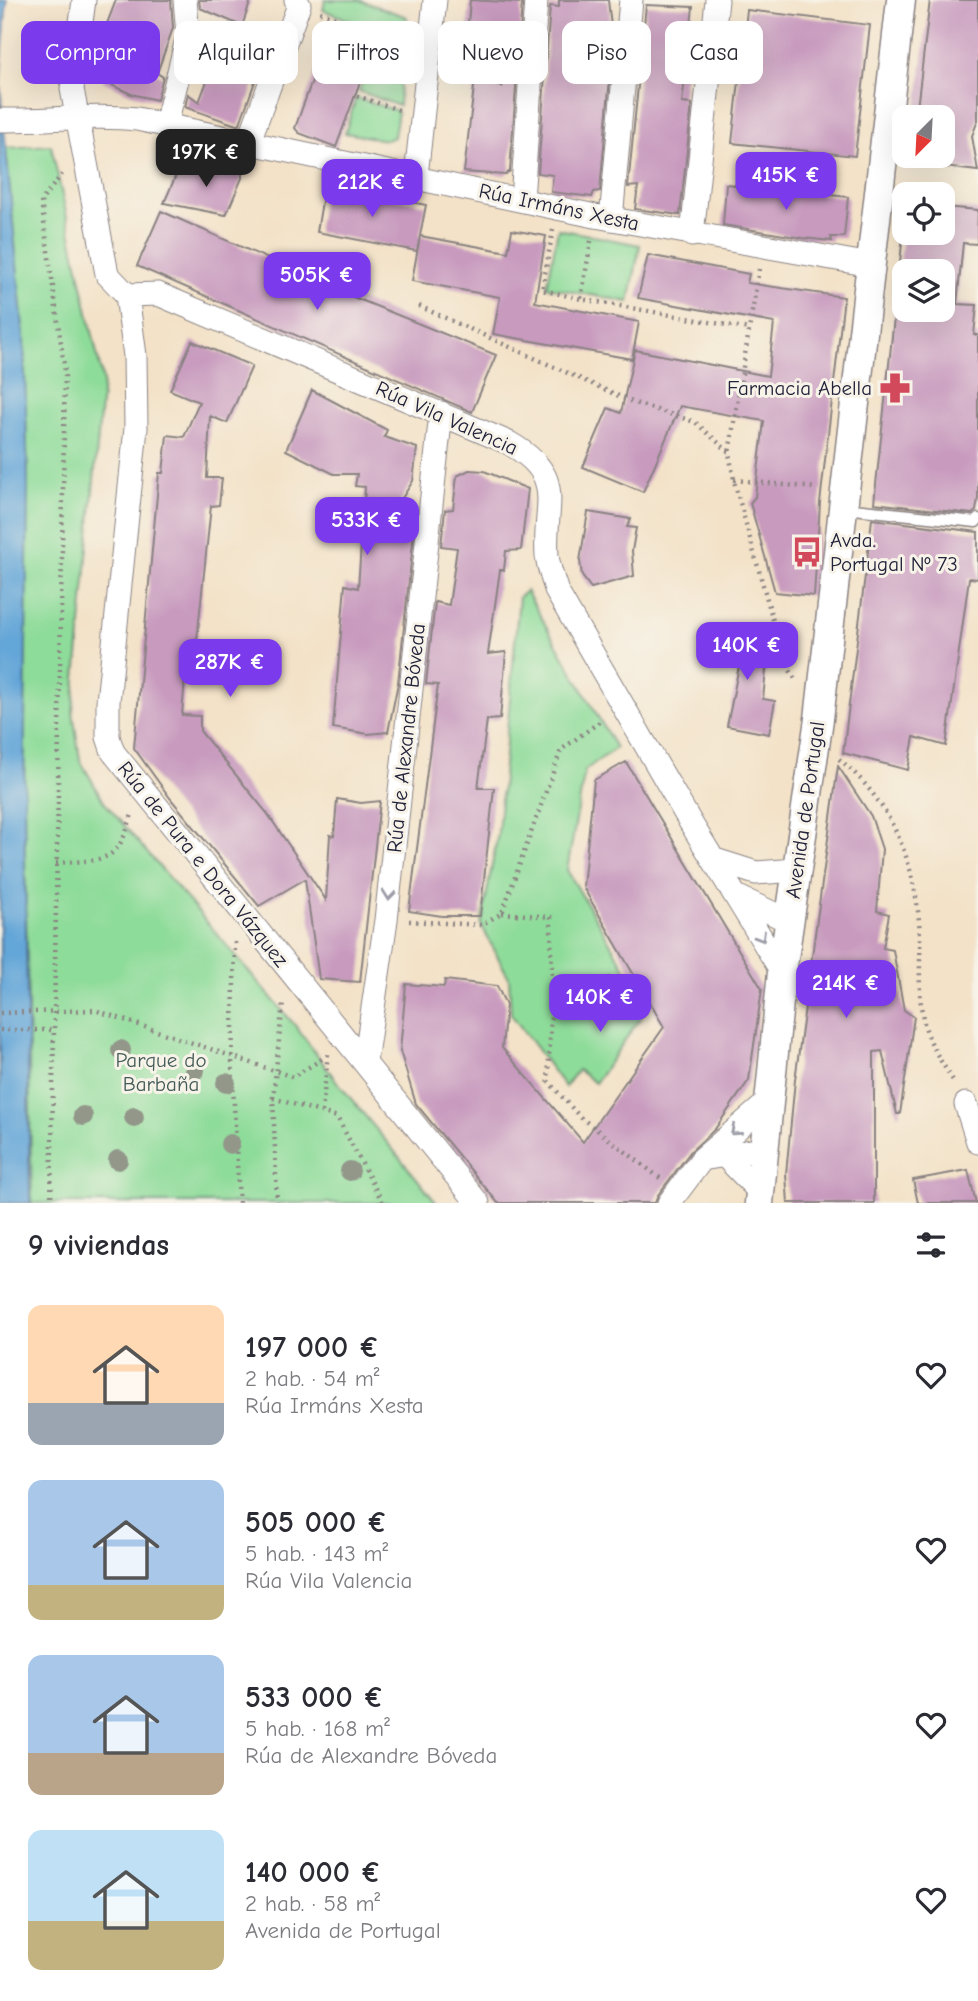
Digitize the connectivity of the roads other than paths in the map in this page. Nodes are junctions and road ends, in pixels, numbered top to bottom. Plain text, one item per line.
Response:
1 (84, 0) edge
2 (185, 0) edge
3 (435, 0) edge
4 (536, 0) edge
5 (631, 0) edge
6 (717, 0) edge
7 (901, 0) edge
8 (298, 2) edge
9 (77, 118) junction
10 (0, 120) edge
11 (166, 124) junction
12 (249, 141) junction
13 (416, 176) junction
14 (522, 200) junction
15 (603, 218) junction
16 (692, 235) junction
17 (871, 265) junction
18 (127, 295) junction
19 (441, 413) junction
20 (845, 499) junction
21 (978, 519) edge
22 (715, 860) junction
23 (797, 870) junction
24 (736, 895) junction
25 (789, 922) junction
26 (782, 972) junction
27 (365, 1062) junction
28 (768, 1102) junction
29 (966, 1104) road end
30 (978, 1142) edge
31 (763, 1149) junction
32 (725, 1156) junction
33 (702, 1160) junction
34 (673, 1197) edge
35 (760, 1197) edge
36 (478, 1203) edge

1 - 9 street
2 - 11 street
3 - 13 street
4 - 14 street
5 - 15 street
6 - 16 street
7 - 17 street, Avenida de Portugal
8 - 12 street
9 - 10 street, Rúa Irmáns Xesta
9 - 11 street, Rúa Irmáns Xesta
9 - 18 street
11 - 12 street, Rúa Irmáns Xesta
12 - 13 street, Rúa Irmáns Xesta
13 - 14 street, Rúa Irmáns Xesta
14 - 15 street, Rúa Irmáns Xesta
15 - 16 street, Rúa Irmáns Xesta
16 - 17 street, Rúa Irmáns Xesta
17 - 20 street, Avenida de Portugal
18 - 19 street, Rúa Vila Valencia
18 - 27 street, Rúa de Pura e Dora Vázquez
19 - 22 street, Rúa Vila Valencia
19 -> 27 street, Rúa de Alexandre Bóveda
20 - 21 lane
20 - 23 street, Avenida de Portugal
22 - 23 street
22 - 24 street, Rúa Vila Valencia
23 - 25 street, Avenida de Portugal
24 - 25 street
24 -> 26 street, Rúa Vila Valencia
25 - 26 street, Avenida de Portugal
26 - 28 street, Avenida de Portugal
27 - 36 street, Rúa de Pura e Dora Vázquez
28 - 31 street, Avenida de Portugal
28 -> 33 street
29 - 30 street
31 - 32 street
31 - 35 street, Avenida de Portugal
32 - 33 street
32 - 35 street
33 - 34 street

